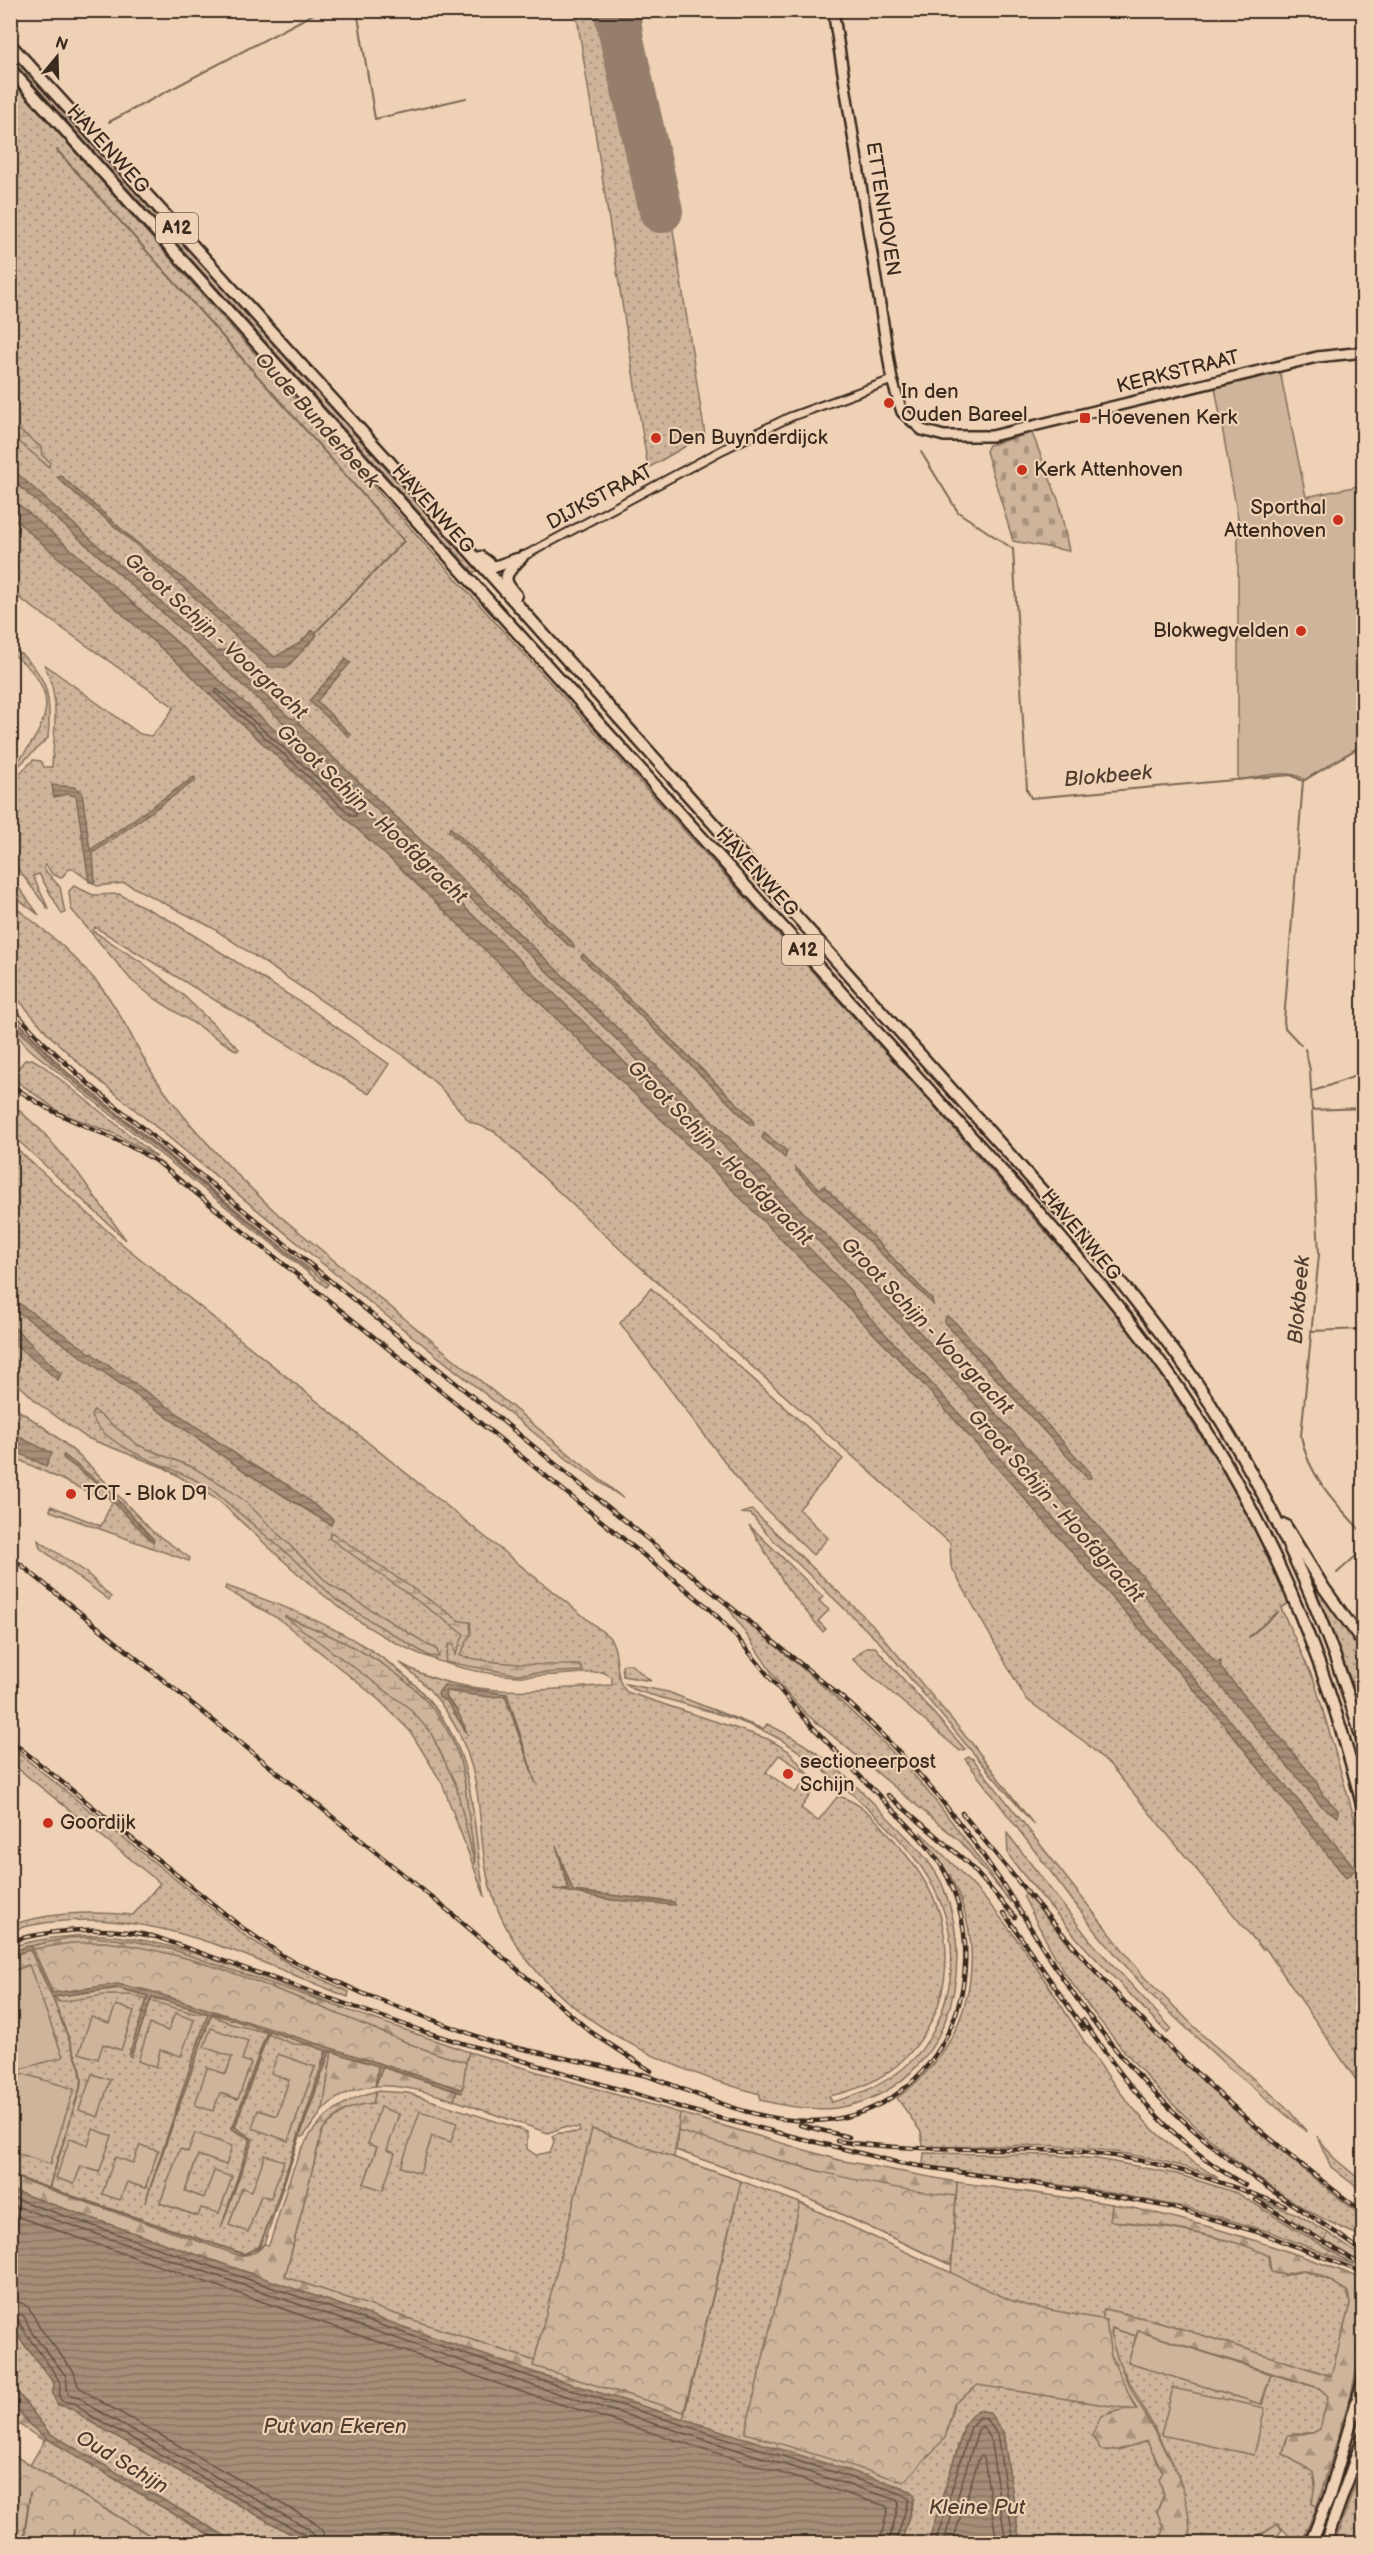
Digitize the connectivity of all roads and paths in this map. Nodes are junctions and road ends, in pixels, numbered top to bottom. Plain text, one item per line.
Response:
1 (833, 10) edge
2 (10, 44) edge
3 (10, 69) edge
4 (1364, 352) edge
5 (892, 380) junction
6 (902, 412) joint
7 (385, 457) junction
8 (522, 557) junction
9 (626, 728) junction
10 (1221, 1420) junction
11 (1364, 1644) edge
12 (1364, 1746) edge
13 (1364, 1813) edge
14 (1364, 2377) edge
15 (1364, 2435) edge
16 (1310, 2544) edge
17 (1325, 2544) edge

1 - 5 main road, ETTENHOVEN
2 - 7 highway, HAVENWEG / A12
3 - 13 highway, HAVENWEG / A12
4 - 6 main road, KERKSTRAAT
5 - 6 main road, ETTENHOVEN
5 - 8 street, DIJKSTRAAT
7 - 8 highway
7 - 9 highway, HAVENWEG / A12
8 - 9 highway
9 - 10 highway, HAVENWEG / A12
10 - 11 highway
10 - 12 highway, HAVENWEG / A12
14 - 16 highway
15 - 17 highway

